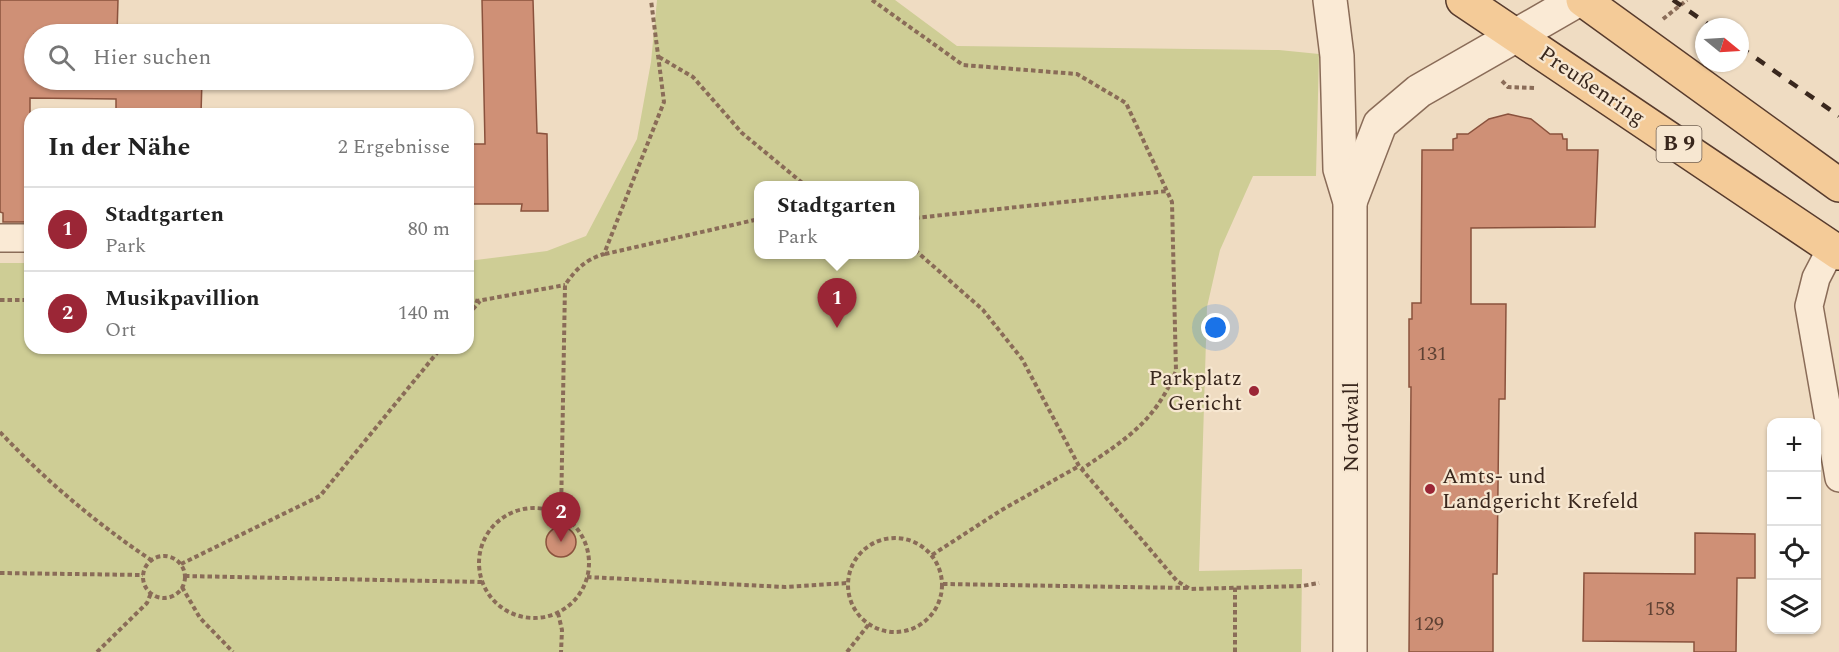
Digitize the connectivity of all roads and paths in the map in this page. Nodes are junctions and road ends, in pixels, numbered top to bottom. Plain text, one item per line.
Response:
1 (651, 0) edge
2 (872, 0) edge
3 (1330, 0) edge
4 (1463, 0) edge
5 (1581, 0) edge
6 (1518, 36) junction
7 (658, 56) junction
8 (800, 181) edge
9 (1839, 185) edge
10 (1167, 191) junction
11 (1350, 202) junction
12 (919, 218) edge
13 (754, 220) edge
14 (0, 238) edge
15 (24, 238) edge
16 (1835, 250) edge
17 (604, 254) junction
18 (919, 254) edge
19 (565, 285) junction
20 (474, 299) edge
21 (0, 300) edge
22 (24, 300) edge
23 (480, 300) junction
24 (474, 308) edge
25 (436, 354) edge
26 (0, 432) edge
27 (1081, 467) junction
28 (1839, 477) edge
29 (561, 515) junction
30 (932, 555) junction
31 (152, 560) junction
32 (181, 564) junction
33 (0, 573) edge
34 (143, 575) junction
35 (185, 576) junction
36 (1351, 576) junction
37 (587, 577) junction
38 (482, 582) junction
39 (848, 583) junction
40 (943, 584) junction
41 (182, 587) junction
42 (1236, 587) junction
43 (1190, 588) junction
44 (151, 593) junction
45 (558, 613) junction
46 (869, 624) junction
47 (96, 652) edge
48 (233, 652) edge
49 (561, 652) edge
50 (847, 652) edge
51 (1235, 652) edge
52 (1350, 652) edge

1 - 7 path
2 - 10 path
3 - 11 street, Nordwall
4 - 6 main road, Preußenring / B 9
5 - 6 street, Nordwall
5 - 9 main road, B 9
6 - 11 street, Nordwall
6 - 16 main road, Preußenring / B 9
7 - 8 path
7 - 17 path
10 - 12 path
10 - 27 path
11 - 36 street, Nordwall
13 - 17 path
14 - 15 street
16 - 28 street
17 - 19 path
18 - 27 path
19 - 23 path
19 - 29 path
20 - 23 path
21 - 22 path
23 - 24 path
25 - 32 path
26 - 31 path
27 - 30 path
27 - 43 path
29 - 37 path
29 - 38 path
30 - 39 path
30 - 40 path
31 - 32 path
31 - 34 path
32 - 35 path
33 - 34 path
34 - 44 path
35 - 38 path
35 - 41 path
36 - 42 path
36 - 52 street, Nordwall
37 - 39 path
37 - 45 path
38 - 45 path
39 - 46 path
40 - 43 path
40 - 46 path
41 - 44 path
41 - 48 path
42 - 43 path
42 - 51 path
44 - 47 path
45 - 49 path
46 - 50 path

